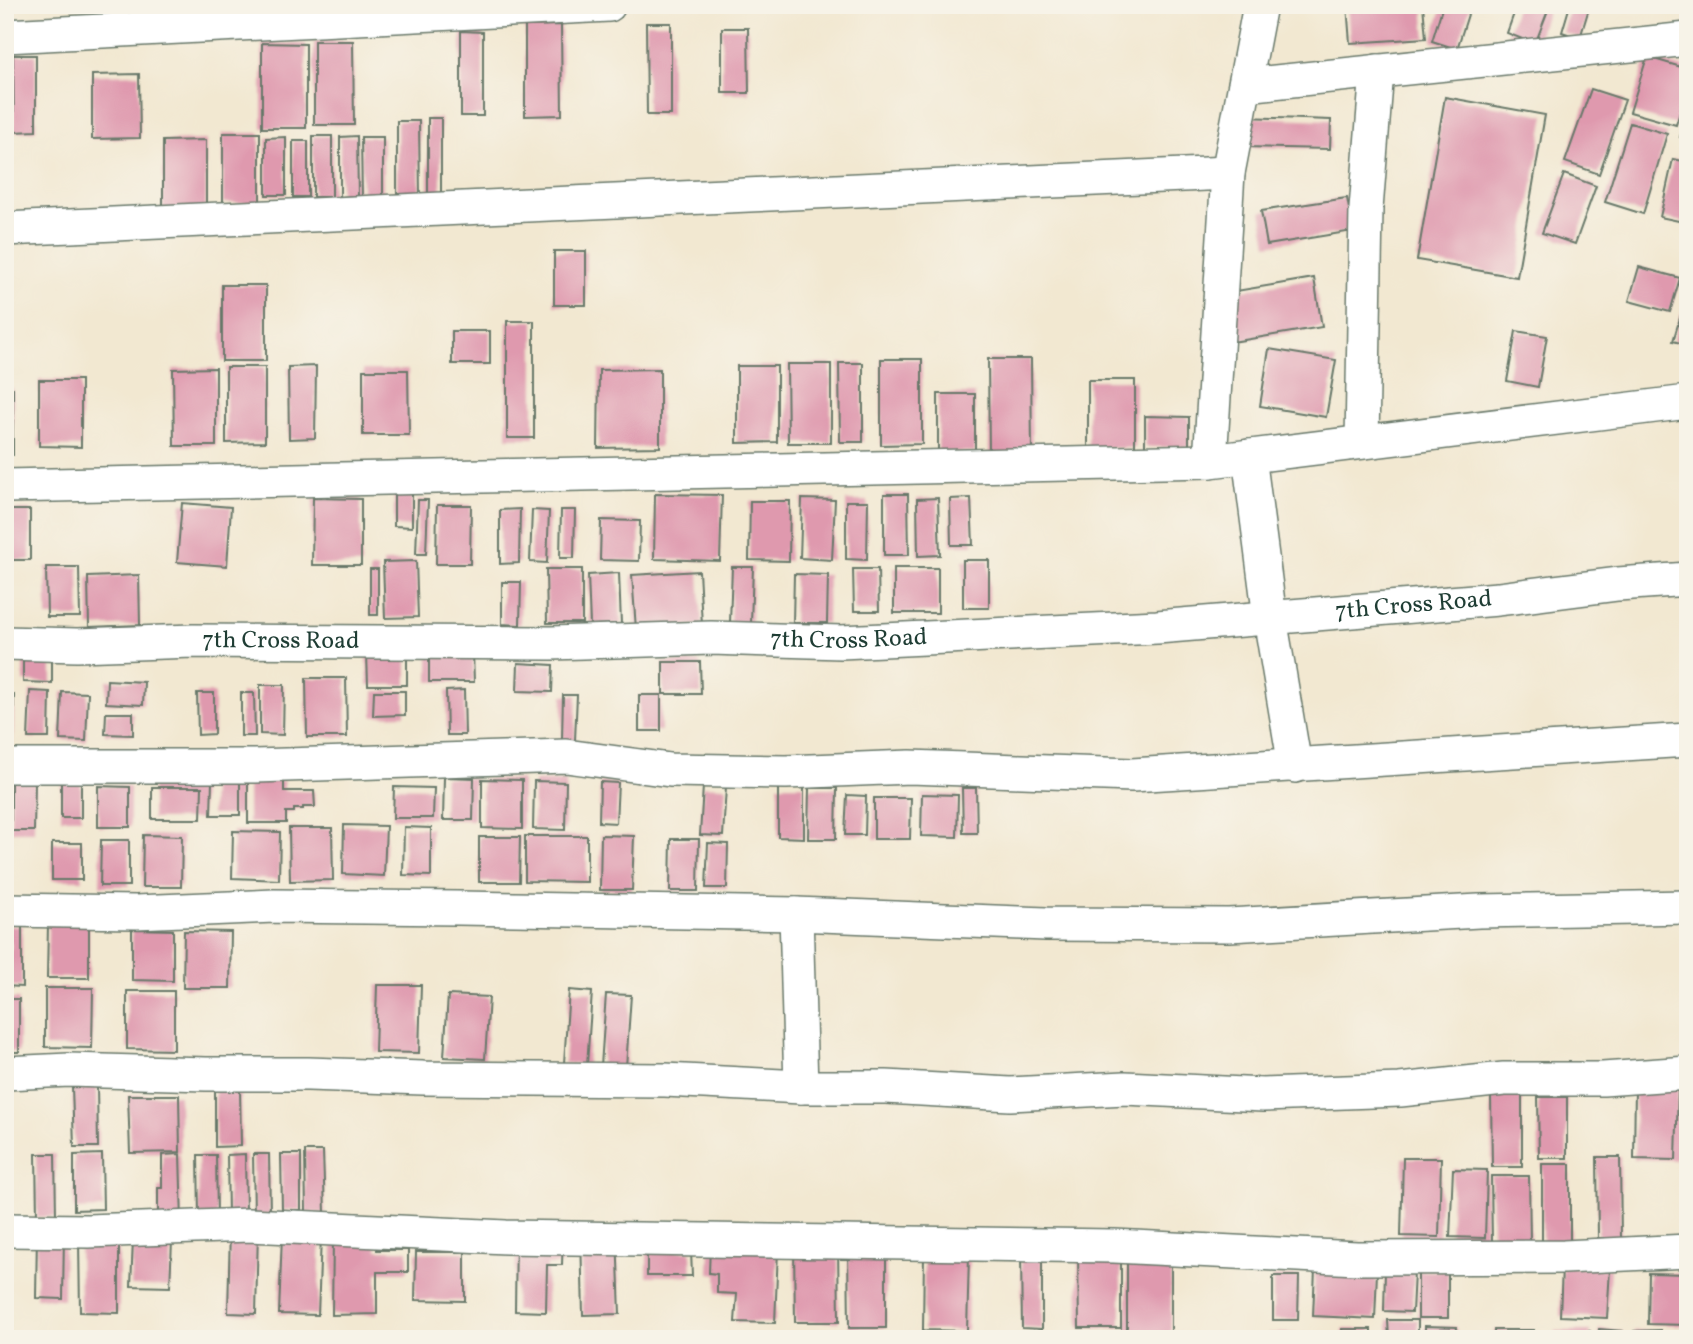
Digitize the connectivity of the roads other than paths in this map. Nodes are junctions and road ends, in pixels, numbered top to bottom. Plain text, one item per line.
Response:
1 (609, 5) edge
2 (1259, 5) edge
3 (5, 36) edge
4 (1688, 39) edge
5 (1377, 71) junction
6 (1245, 85) junction
7 (1228, 173) junction
8 (5, 229) edge
9 (1688, 402) edge
10 (1362, 442) junction
11 (1250, 456) junction
12 (1210, 461) junction
13 (5, 486) edge
14 (1688, 579) edge
15 (1270, 618) junction
16 (5, 643) edge
17 (1688, 740) edge
18 (5, 765) edge
19 (1295, 766) junction
20 (1688, 908) edge
21 (5, 910) edge
22 (796, 914) junction
23 (5, 1073) edge
24 (1688, 1073) edge
25 (801, 1087) junction
26 (5, 1230) edge
27 (1688, 1251) edge

1 - 3 street
2 - 6 street
4 - 5 street
5 - 6 street
5 - 10 street
6 - 7 street
7 - 8 street
7 - 12 street
9 - 10 street
10 - 11 street
11 - 12 street
11 - 15 street
12 - 13 street
14 - 15 street, 7th Cross Road
15 - 16 street, 7th Cross Road
15 - 19 street
17 - 19 street
18 - 19 street
20 - 22 street
21 - 22 street
22 - 25 street
23 - 25 street
24 - 25 street
26 - 27 street

